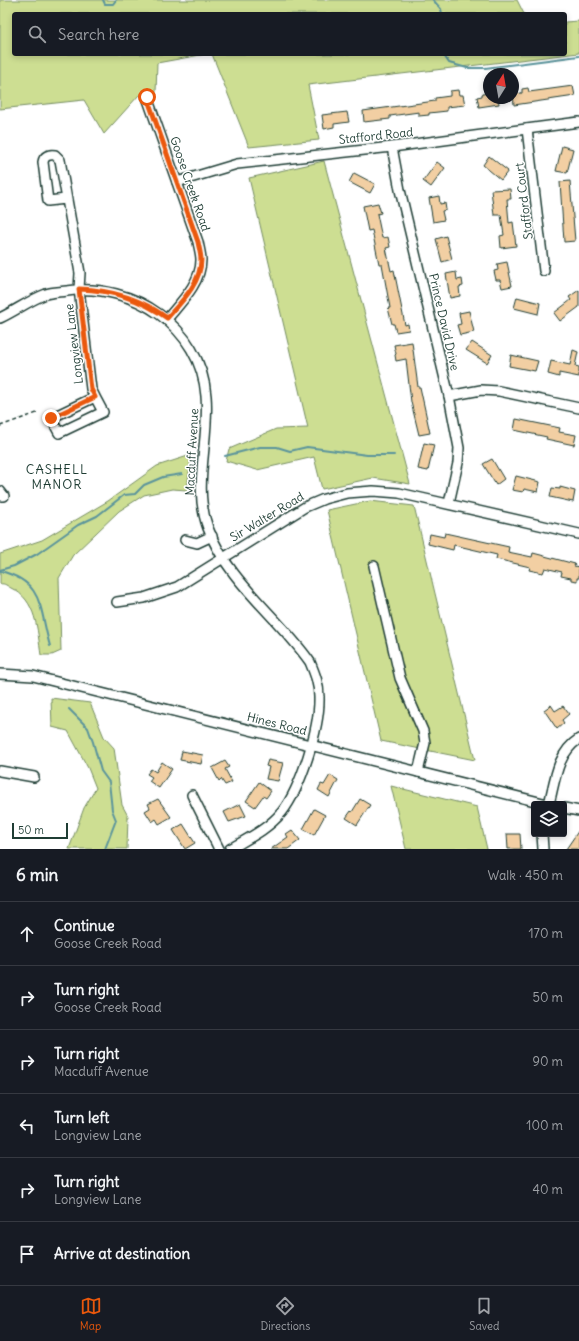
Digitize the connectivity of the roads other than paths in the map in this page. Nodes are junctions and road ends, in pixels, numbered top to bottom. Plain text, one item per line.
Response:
1 (147, 97) dead end
2 (579, 122) edge
3 (527, 129) junction
4 (392, 146) junction
5 (177, 182) junction
6 (66, 199) junction
7 (544, 271) dead end
8 (79, 289) junction
9 (1, 314) edge
10 (167, 318) junction
11 (449, 396) junction
12 (95, 397) junction
13 (579, 408) edge
14 (0, 491) edge
15 (0, 496) edge
16 (448, 504) junction
17 (579, 534) edge
18 (212, 536) junction
19 (185, 540) dead end
20 (222, 558) junction
21 (374, 566) dead end
22 (117, 602) dead end
23 (0, 674) edge
24 (579, 739) edge
25 (310, 745) junction
26 (0, 771) edge
27 (418, 772) junction
28 (34, 777) dead end
29 (192, 795) dead end
30 (536, 801) edge
31 (549, 801) edge
32 (567, 809) edge
33 (579, 811) edge
34 (542, 837) edge
35 (220, 849) edge
36 (230, 849) edge
37 (542, 849) edge

1 - 5 street, Goose Creek Road
2 - 3 street, Stafford Road
3 - 4 street, Stafford Road
3 - 7 street, Stafford Court
4 - 5 street, Stafford Road
4 - 11 street, Prince David Drive
5 - 10 street, Goose Creek Road
6 - 6 street, Longview Lane
6 - 8 street, Longview Lane
8 - 9 street, Macduff Avenue
8 - 10 street, Macduff Avenue
8 - 12 street, Longview Lane
10 - 18 street, Macduff Avenue
11 - 13 street
11 - 16 street, Prince David Drive
12 - 12 street, Longview Lane
14 - 15 street
16 - 17 street, Sir Walter Road
16 - 20 street, Sir Walter Road
18 - 19 street
18 - 20 street, Macduff Avenue
20 - 22 street, Sir Walter Road
20 - 25 street, Macduff Avenue
21 - 27 street
23 - 25 street, Hines Road
24 - 31 street
25 - 27 street, Hines Road
25 - 36 street, Macduff Avenue
26 - 28 street
27 - 30 street, Hines Road
29 - 35 street
32 - 33 street
34 - 37 street

